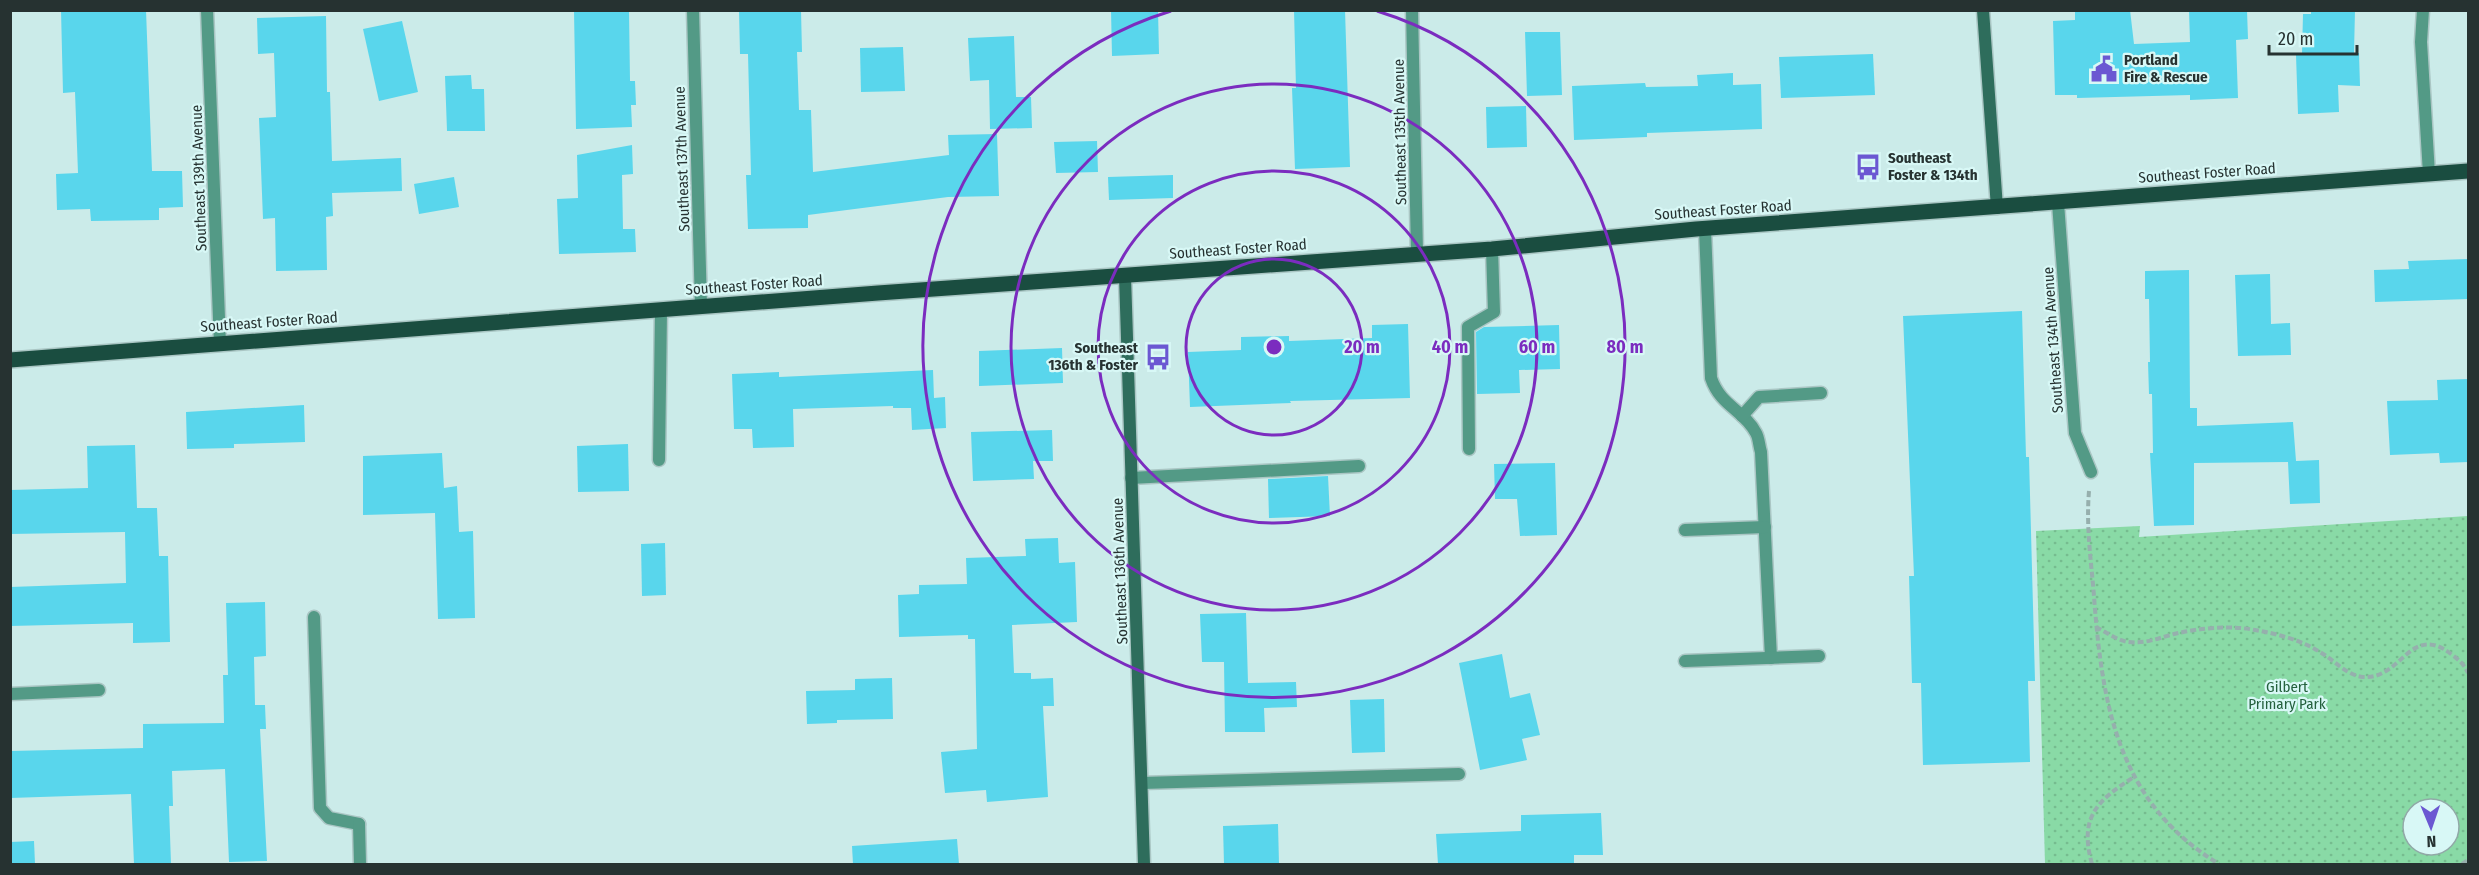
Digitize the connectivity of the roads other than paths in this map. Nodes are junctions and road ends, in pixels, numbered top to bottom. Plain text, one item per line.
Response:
1 (207, 10) edge
2 (693, 10) edge
3 (1412, 10) edge
4 (1983, 10) edge
5 (2423, 10) edge
6 (2469, 171) edge
7 (2429, 174) junction
8 (2058, 202) junction
9 (1997, 208) junction
10 (1705, 229) junction
11 (1492, 249) junction
12 (1417, 253) junction
13 (1125, 276) junction
14 (701, 307) junction
15 (661, 310) junction
16 (220, 344) junction
17 (10, 360) edge
18 (1821, 393) dead end
19 (1742, 416) junction
20 (1469, 449) dead end
21 (659, 460) dead end
22 (1359, 466) dead end
23 (2091, 472) road end
24 (1131, 477) junction
25 (1765, 527) junction
26 (1685, 530) dead end
27 (315, 617) dead end
28 (1819, 656) dead end
29 (1771, 658) junction
30 (1685, 661) dead end
31 (99, 690) dead end
32 (10, 694) edge
33 (1459, 774) dead end
34 (1142, 783) junction
35 (360, 864) edge
36 (1144, 864) edge

1 - 16 street, Southeast 139th Avenue
2 - 14 street, Southeast 137th Avenue
3 - 12 street, Southeast 135th Avenue
4 - 9 street
5 - 7 street
6 - 7 main road, Southeast Foster Road
7 - 8 main road, Southeast Foster Road
8 - 9 main road, Southeast Foster Road
8 - 23 street, Southeast 134th Avenue
9 - 10 main road, Southeast Foster Road
10 - 11 main road, Southeast Foster Road
10 - 19 street
11 - 12 main road, Southeast Foster Road
11 - 20 street
12 - 13 main road, Southeast Foster Road
13 - 14 main road, Southeast Foster Road
13 - 24 street, Southeast 136th Avenue
14 - 15 main road, Southeast Foster Road
15 - 16 main road, Southeast Foster Road
15 - 21 street
16 - 17 main road, Southeast Foster Road
18 - 19 street
19 - 25 street
22 - 24 street
24 - 34 street, Southeast 136th Avenue
25 - 26 street
25 - 29 street
27 - 35 street
28 - 29 street
29 - 30 street
31 - 32 street
33 - 34 street
34 - 36 street, Southeast 136th Avenue

